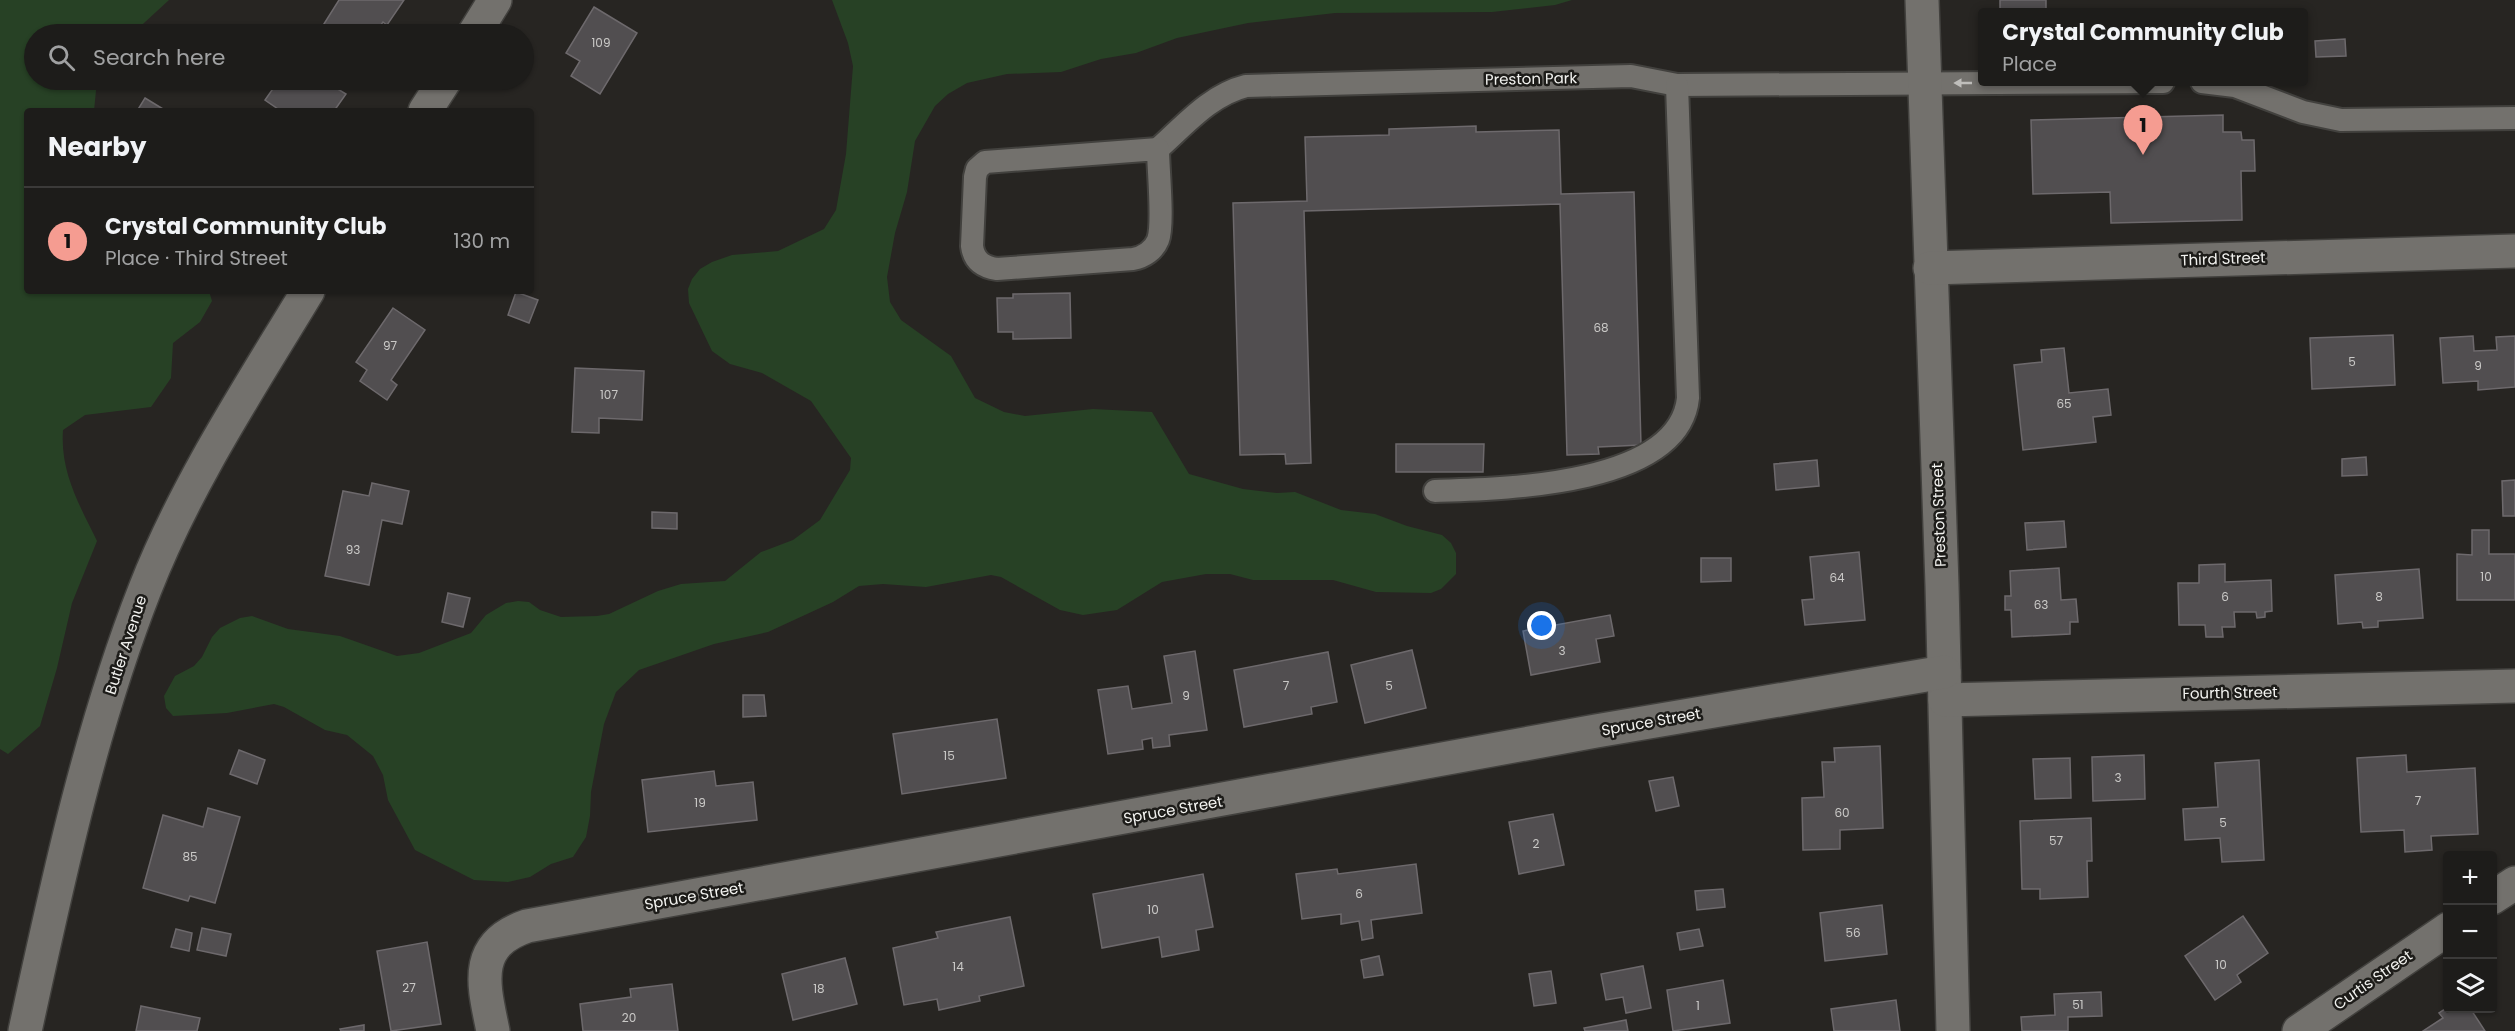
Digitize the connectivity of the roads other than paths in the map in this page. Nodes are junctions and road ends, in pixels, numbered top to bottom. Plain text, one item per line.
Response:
1 (495, 0) edge
2 (1922, 0) edge
3 (480, 24) edge
4 (1925, 83) junction
5 (1978, 83) edge
6 (1677, 85) junction
7 (2235, 86) edge
8 (439, 90) edge
9 (427, 108) edge
10 (2515, 118) edge
11 (1158, 149) junction
12 (2515, 251) edge
13 (1930, 268) junction
14 (306, 294) edge
15 (1436, 491) dead end
16 (1944, 686) junction
17 (2515, 686) edge
18 (2515, 883) edge
19 (2497, 895) edge
20 (2443, 932) edge
21 (25, 1031) edge
22 (493, 1031) edge
23 (1953, 1031) edge
24 (2299, 1031) edge

1 - 3 street
2 - 4 street, Preston Street
5 -> 4 lane, Preston Park
4 - 6 lane, Preston Park
4 - 13 street, Preston Street
6 - 11 lane, Preston Park
6 - 15 lane
7 - 10 lane
8 - 9 street
11 - 11 lane
12 - 13 street, Third Street
13 - 16 street, Preston Street
14 - 21 street, Butler Avenue
16 - 17 street, Fourth Street
16 - 22 street, Spruce Street
16 - 23 street, Preston Street
18 - 19 street
20 - 24 street, Curtis Street

